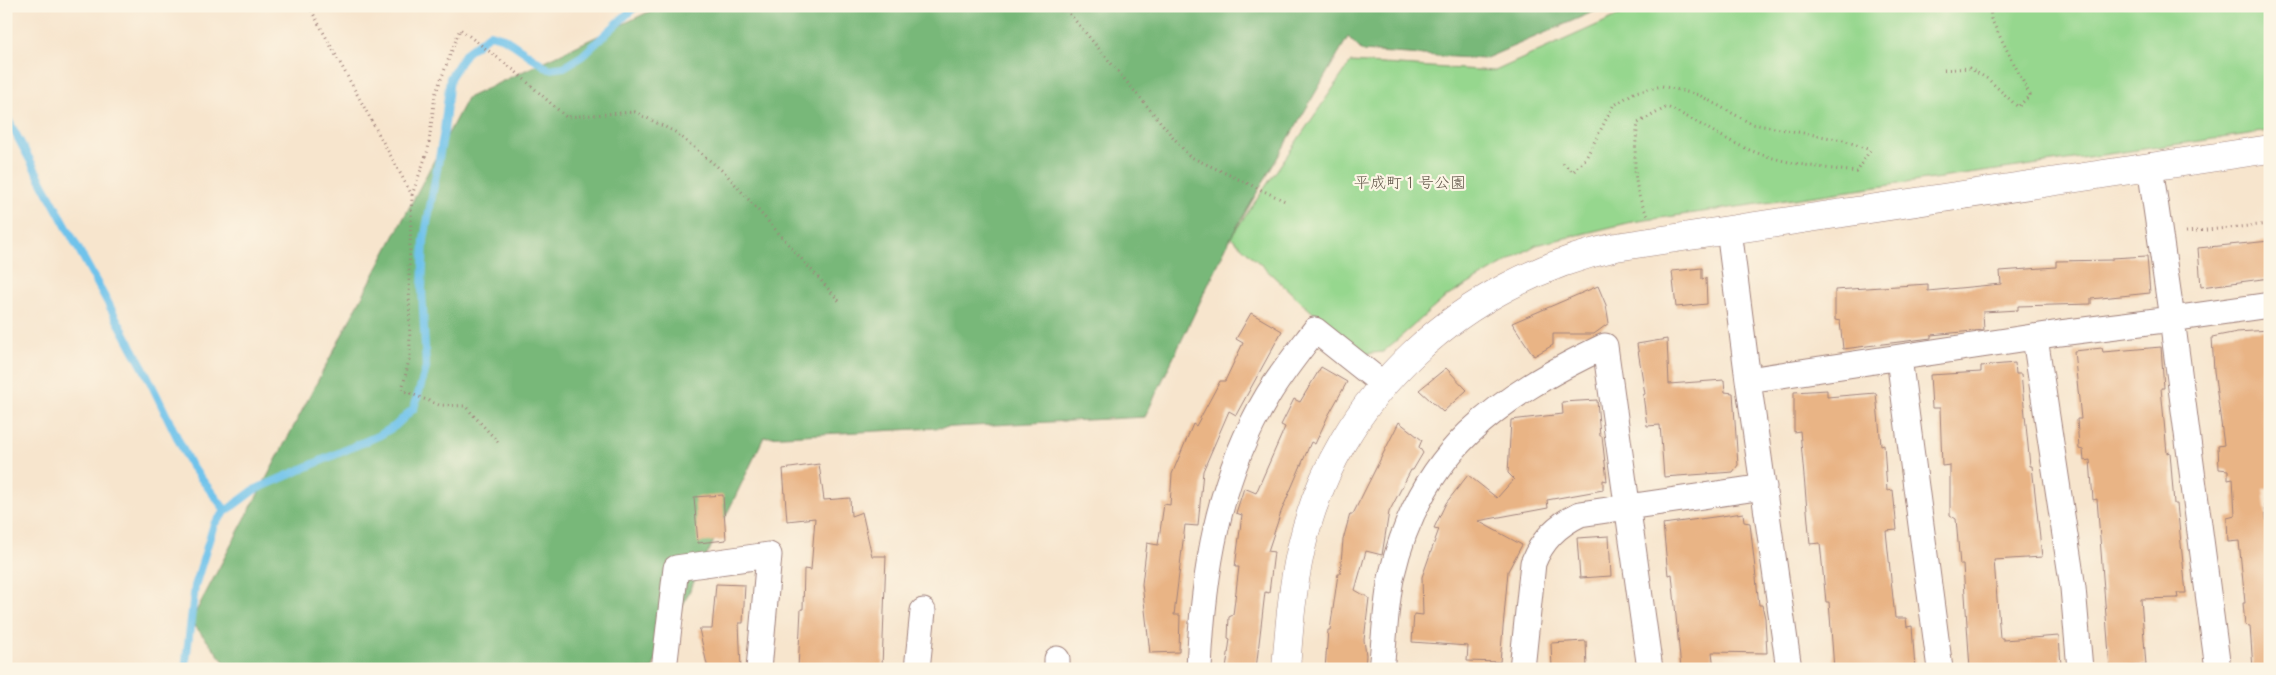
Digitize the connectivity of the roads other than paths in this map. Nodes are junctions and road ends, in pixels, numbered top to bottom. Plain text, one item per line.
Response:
1 (2270, 149) edge
2 (2150, 166) junction
3 (1729, 230) junction
4 (2270, 305) edge
5 (2172, 319) junction
6 (2035, 338) junction
7 (1899, 358) junction
8 (1748, 380) junction
9 (1383, 384) junction
10 (1764, 487) junction
11 (1627, 506) junction
12 (923, 611) dead end
13 (664, 669) edge
14 (759, 669) edge
15 (917, 669) edge
16 (1199, 669) edge
17 (1286, 669) edge
18 (1382, 669) edge
19 (1522, 669) edge
20 (1650, 669) edge
21 (1790, 669) edge
22 (1940, 669) edge
23 (2080, 669) edge
24 (2218, 669) edge

1 - 2 street
2 - 3 street
2 - 5 street
3 - 8 street
3 - 9 street
4 - 5 street
5 - 6 street
5 - 24 street
6 - 7 street
6 - 23 street
7 - 8 street
7 - 22 street
8 - 10 street
9 - 16 street
9 - 17 street
10 - 11 street
10 - 21 street
11 - 18 street
11 - 19 street
11 - 20 street
12 - 15 street
13 - 14 street

